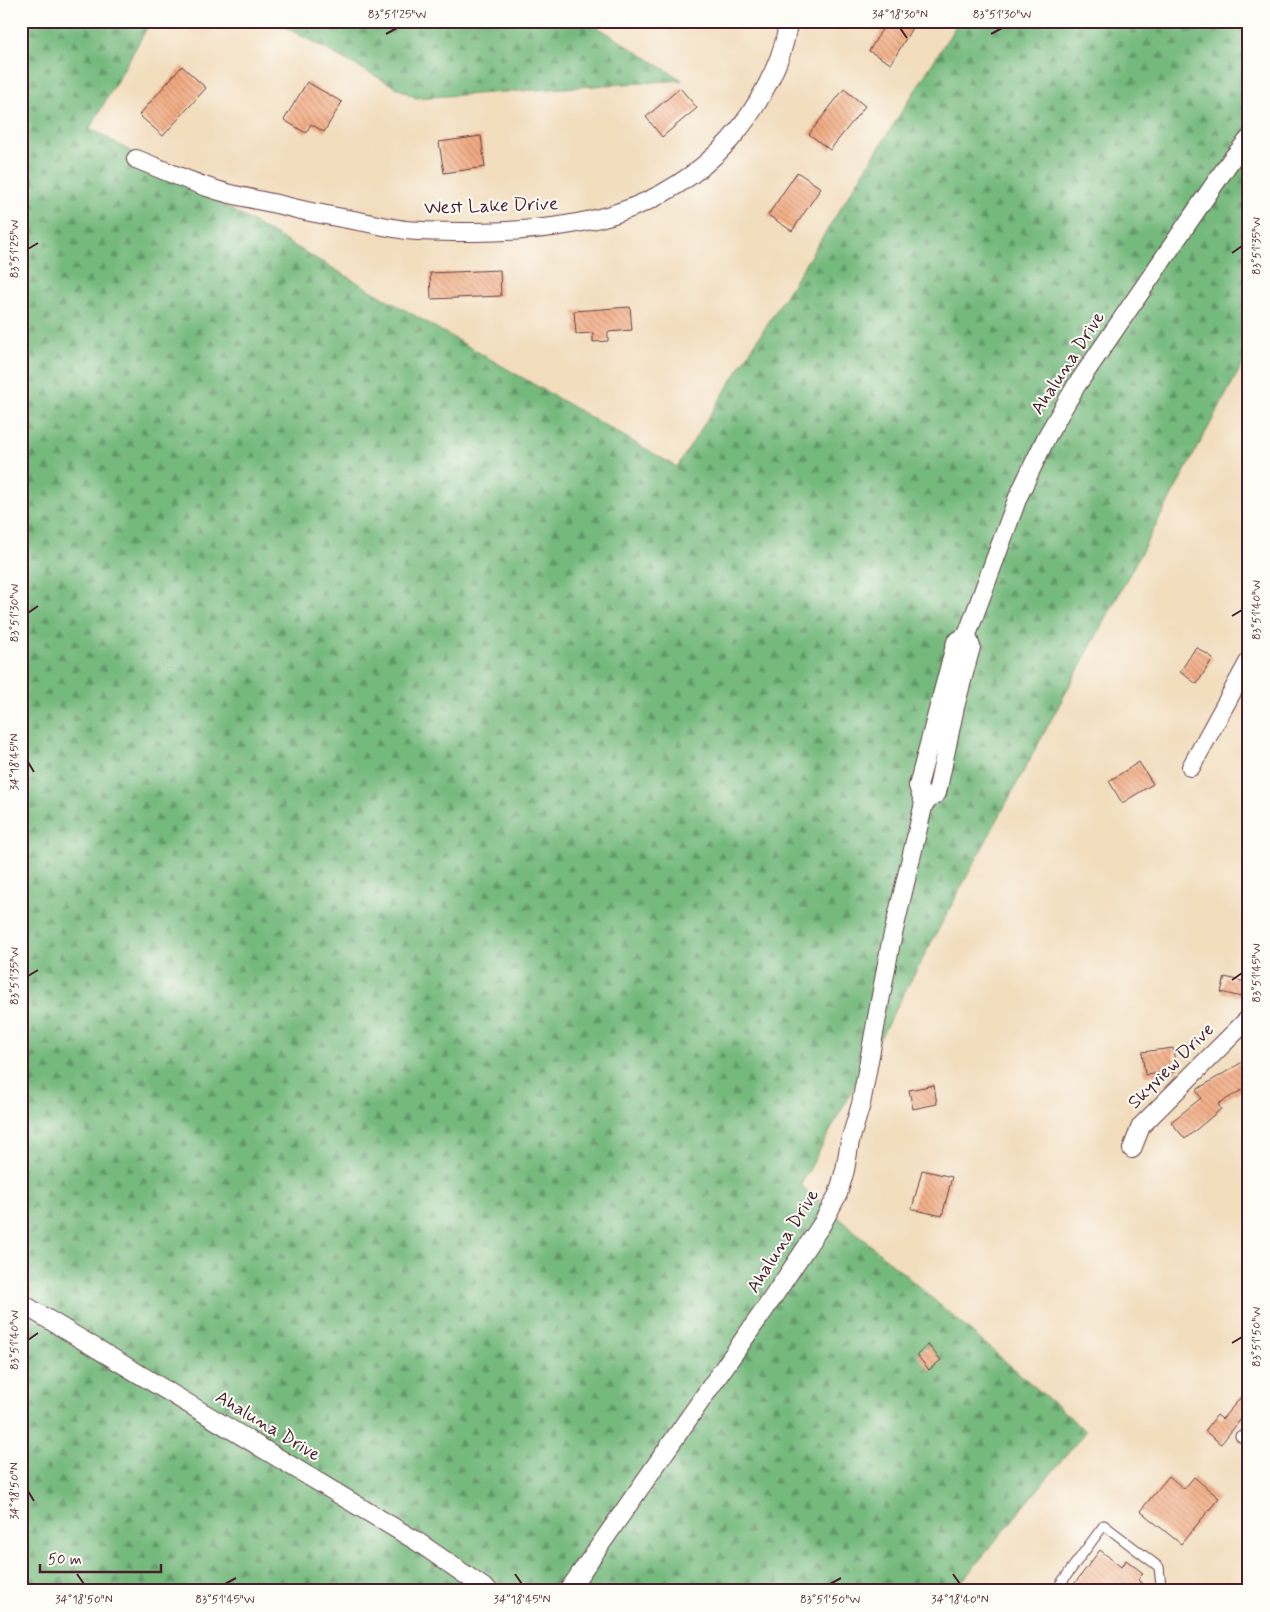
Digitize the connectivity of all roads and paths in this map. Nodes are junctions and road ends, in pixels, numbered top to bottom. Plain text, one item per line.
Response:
1 (788, 21) edge
2 (1249, 139) edge
3 (136, 159) dead end
4 (1249, 661) edge
5 (1191, 767) dead end
6 (1249, 1018) edge
7 (1132, 1149) dead end
8 (21, 1303) edge
9 (1240, 1436) dead end
10 (1249, 1443) edge
11 (1162, 1589) edge
12 (489, 1591) edge
13 (568, 1591) edge
14 (1055, 1591) edge

1 - 3 street, West Lake Drive
2 - 13 street, Ahaluna Drive
4 - 5 street
6 - 7 street, Skyview Drive
8 - 12 street, Ahaluna Drive
9 - 10 lane
11 - 14 lane

